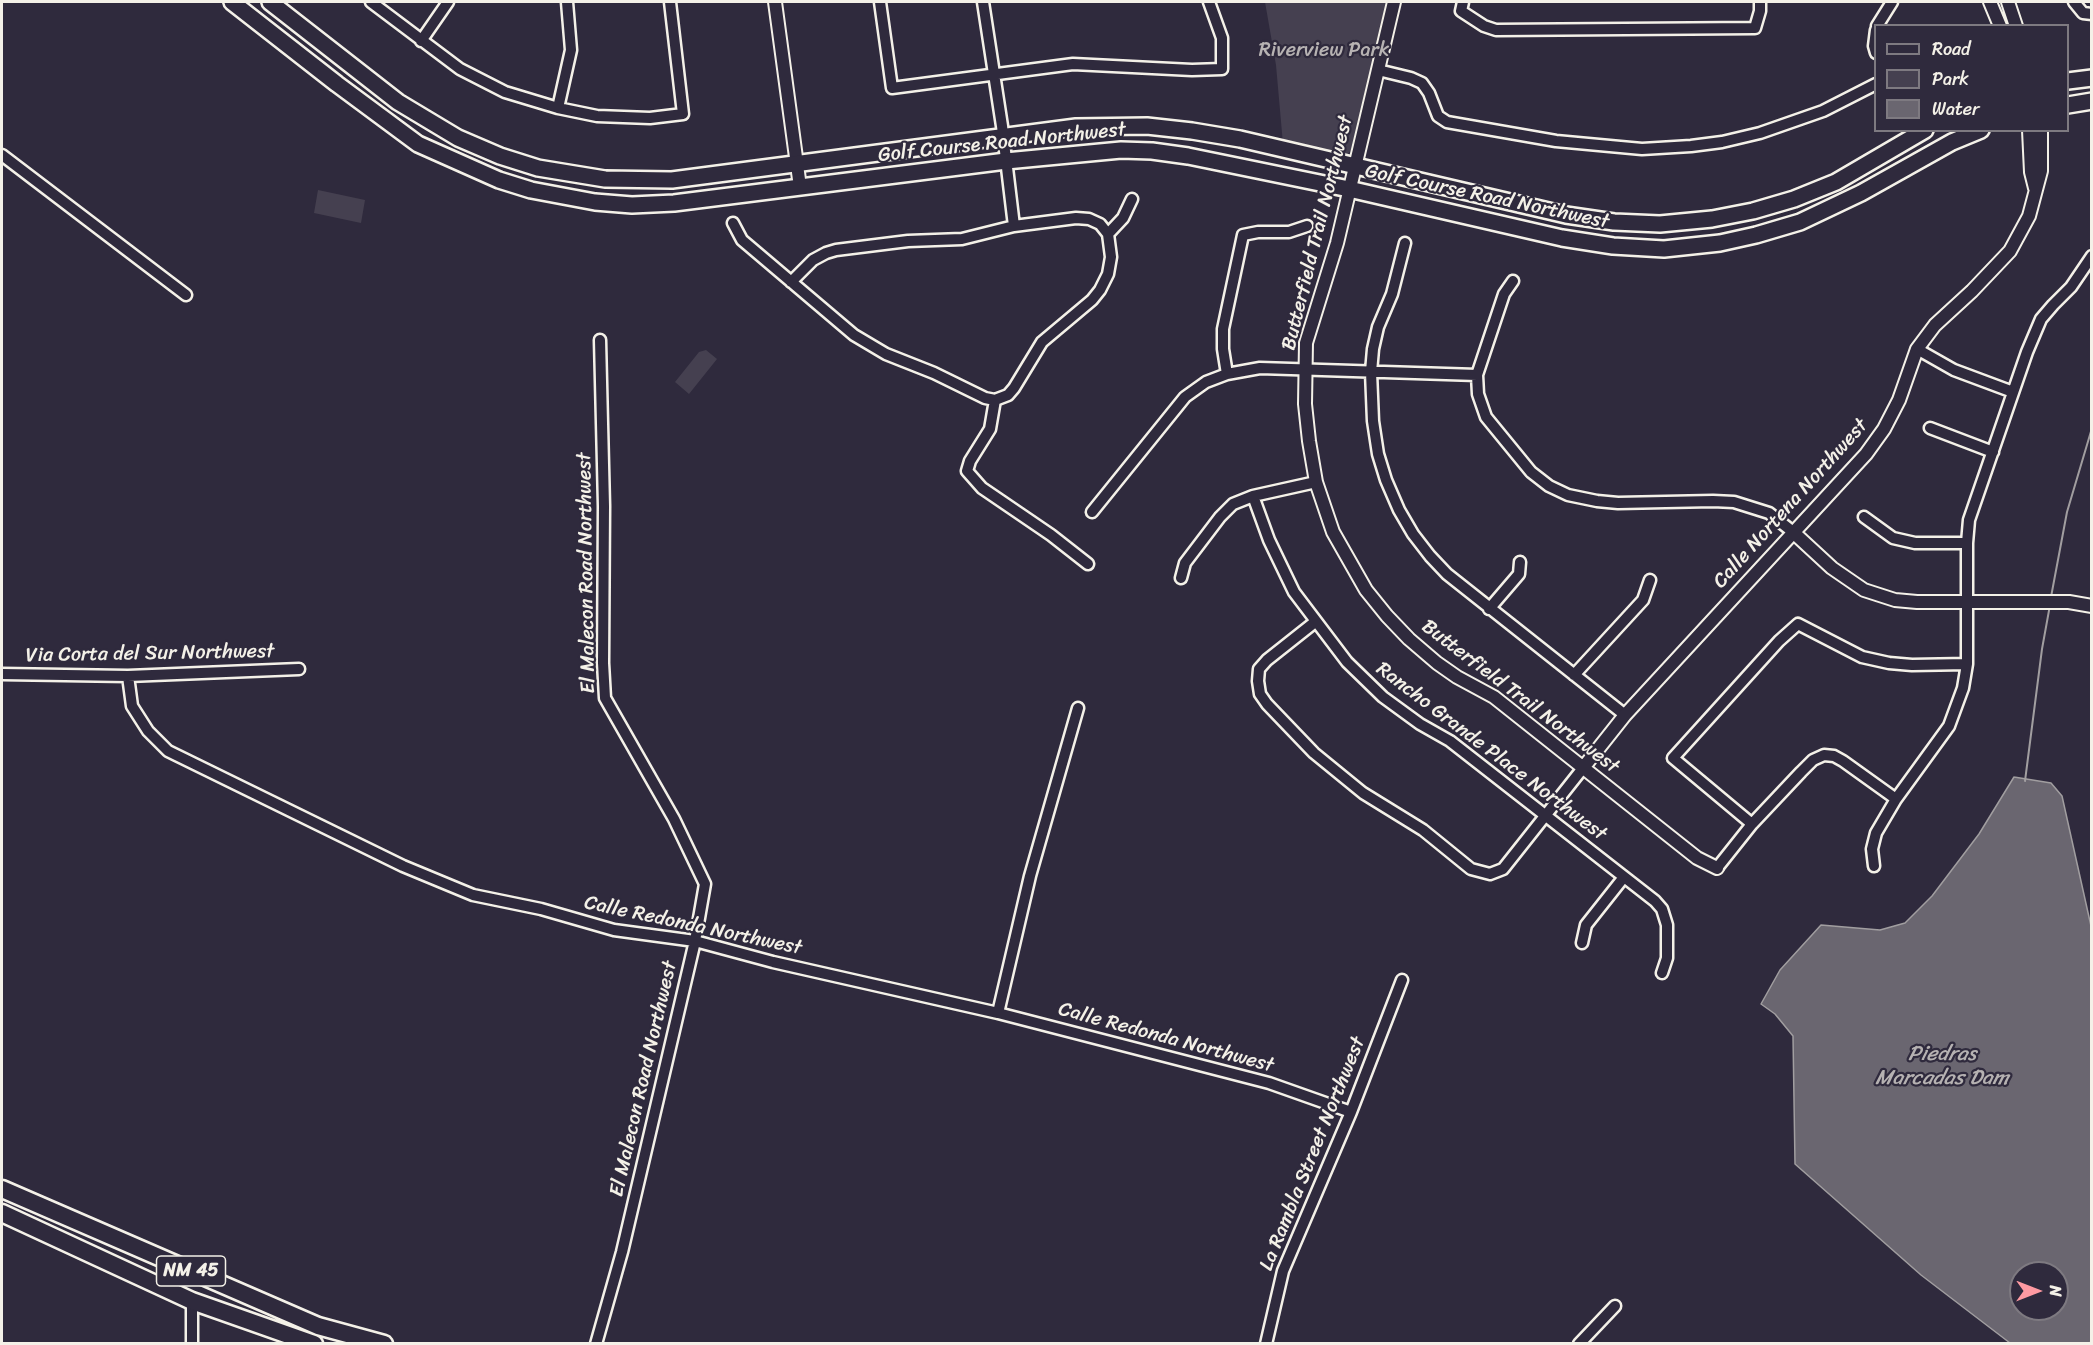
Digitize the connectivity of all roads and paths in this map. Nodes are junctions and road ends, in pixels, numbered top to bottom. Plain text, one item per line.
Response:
1 (232, 2) edge
2 (270, 2) edge
3 (371, 2) edge
4 (448, 2) edge
5 (567, 2) edge
6 (670, 2) edge
7 (775, 2) edge
8 (880, 2) edge
9 (983, 2) edge
10 (1209, 2) edge
11 (1394, 2) edge
12 (1760, 2) edge
13 (1892, 2) edge
14 (1990, 2) edge
15 (2008, 2) edge
16 (2074, 2) edge
17 (1462, 6) edge
18 (2087, 14) edge
19 (1878, 24) edge
20 (1999, 24) edge
21 (2015, 24) edge
22 (421, 41) junction
23 (1378, 70) junction
24 (994, 75) junction
25 (2091, 78) edge
26 (2069, 81) edge
27 (1874, 85) edge
28 (2091, 101) edge
29 (2069, 105) edge
30 (558, 108) junction
31 (1922, 132) edge
32 (1976, 132) edge
33 (2030, 132) edge
34 (2041, 132) edge
35 (1003, 136) junction
36 (2, 155) edge
37 (1006, 161) junction
38 (797, 164) junction
39 (1355, 167) junction
40 (800, 187) junction
41 (2036, 188) junction
42 (1349, 189) junction
43 (1132, 199) dead end
44 (733, 223) dead end
45 (1014, 226) junction
46 (1307, 226) dead end
47 (1108, 234) junction
48 (1404, 243) dead end
49 (2091, 256) edge
50 (1513, 281) dead end
51 (791, 282) junction
52 (186, 295) dead end
53 (600, 340) dead end
54 (1917, 349) junction
55 (1305, 369) junction
56 (1371, 372) junction
57 (1227, 374) junction
58 (1477, 375) junction
59 (2013, 392) junction
60 (995, 400) junction
61 (1930, 428) dead end
62 (1993, 452) junction
63 (1316, 482) junction
64 (1253, 496) junction
65 (1092, 512) dead end
66 (1864, 517) dead end
67 (1793, 532) junction
68 (1967, 543) junction
69 (1520, 562) dead end
70 (1088, 564) dead end
71 (1181, 578) dead end
72 (1650, 580) dead end
73 (1966, 602) junction
74 (2091, 606) edge
75 (1489, 609) junction
76 (1315, 622) junction
77 (1967, 664) junction
78 (299, 669) dead end
79 (2, 674) edge
80 (1574, 675) junction
81 (128, 676) junction
82 (1078, 708) dead end
83 (1625, 715) junction
84 (1583, 768) junction
85 (1896, 799) junction
86 (1547, 815) junction
87 (1752, 824) junction
88 (1874, 866) dead end
89 (1717, 868) joint
90 (1624, 877) junction
91 (695, 941) junction
92 (1582, 943) dead end
93 (1662, 973) dead end
94 (1402, 980) dead end
95 (998, 1013) junction
96 (1351, 1112) junction
97 (2, 1189) edge
98 (2, 1213) edge
99 (192, 1301) junction
100 (1615, 1306) dead end
101 (192, 1344) edge
102 (314, 1344) edge
103 (384, 1344) edge
104 (596, 1344) edge
105 (1266, 1344) edge
106 (1579, 1344) edge

1 - 40 main road, Golf Course Road Northwest
2 - 38 main road, Golf Course Road Northwest
3 - 22 street
4 - 22 street
5 - 30 street
6 - 30 street
7 - 38 street
8 - 24 street
9 - 24 street
10 - 24 street
11 - 23 street, Butterfield Trail Northwest
12 - 17 street
13 - 19 street
14 - 20 street
15 - 21 street
16 - 18 street
22 - 30 street
23 - 27 street
23 - 39 street, Butterfield Trail Northwest
24 - 35 street
25 - 26 main road
28 - 29 main road
31 - 39 main road, Golf Course Road Northwest
32 - 42 main road, Golf Course Road Northwest
33 - 41 street, Calle Nortena Northwest
34 - 41 street, Calle Nortena Northwest
35 - 37 street
35 - 38 main road, Golf Course Road Northwest
35 - 39 main road, Golf Course Road Northwest
36 - 52 street
37 - 40 main road, Golf Course Road Northwest
37 - 42 main road, Golf Course Road Northwest
37 - 45 street
38 - 40 street
39 - 42 street, Butterfield Trail Northwest
41 - 54 street, Calle Nortena Northwest
42 - 55 street, Butterfield Trail Northwest
43 - 47 street
44 - 51 street
45 - 47 street
45 - 51 street
46 - 57 street
47 - 60 street
48 - 56 street
49 - 59 street
50 - 58 street
51 - 60 street
53 - 91 street, El Malecon Road Northwest
54 - 59 street
54 - 67 street, Calle Nortena Northwest
55 - 56 street
55 - 57 street
55 - 63 street, Butterfield Trail Northwest
56 - 58 street
56 - 75 street
57 - 65 street
58 - 67 street
59 - 62 street
60 - 70 street
61 - 62 street
62 - 68 street
63 - 64 street
63 - 84 street, Butterfield Trail Northwest
64 - 71 street
64 - 76 street, Rancho Grande Place Northwest
66 - 68 street
67 - 73 street
67 - 83 street, Calle Nortena Northwest
68 - 73 street
69 - 75 street
72 - 80 street
73 - 74 street
73 - 77 street
75 - 80 street
76 - 86 street, Rancho Grande Place Northwest
76 - 86 street
77 - 85 street
77 - 87 street
78 - 81 street, Via Corta del Sur Northwest
79 - 81 street, Via Corta del Sur Northwest
80 - 83 street
81 - 91 street, Calle Redonda Northwest
82 - 95 street
83 - 84 street, Calle Nortena Northwest
84 - 86 street
84 - 89 street, Butterfield Trail Northwest
85 - 87 street
85 - 88 street
86 - 90 street, Rancho Grande Place Northwest
87 - 89 street
90 - 92 street
90 - 93 street, Rancho Grande Place Northwest
91 - 95 street, Calle Redonda Northwest
91 - 104 street, El Malecon Road Northwest
94 - 96 street, La Rambla Street Northwest
95 - 96 street, Calle Redonda Northwest
96 - 105 street, La Rambla Street Northwest
97 - 103 main road, NM 45
98 - 99 main road, NM 45
99 - 101 street
99 - 102 main road, NM 45
100 - 106 street

